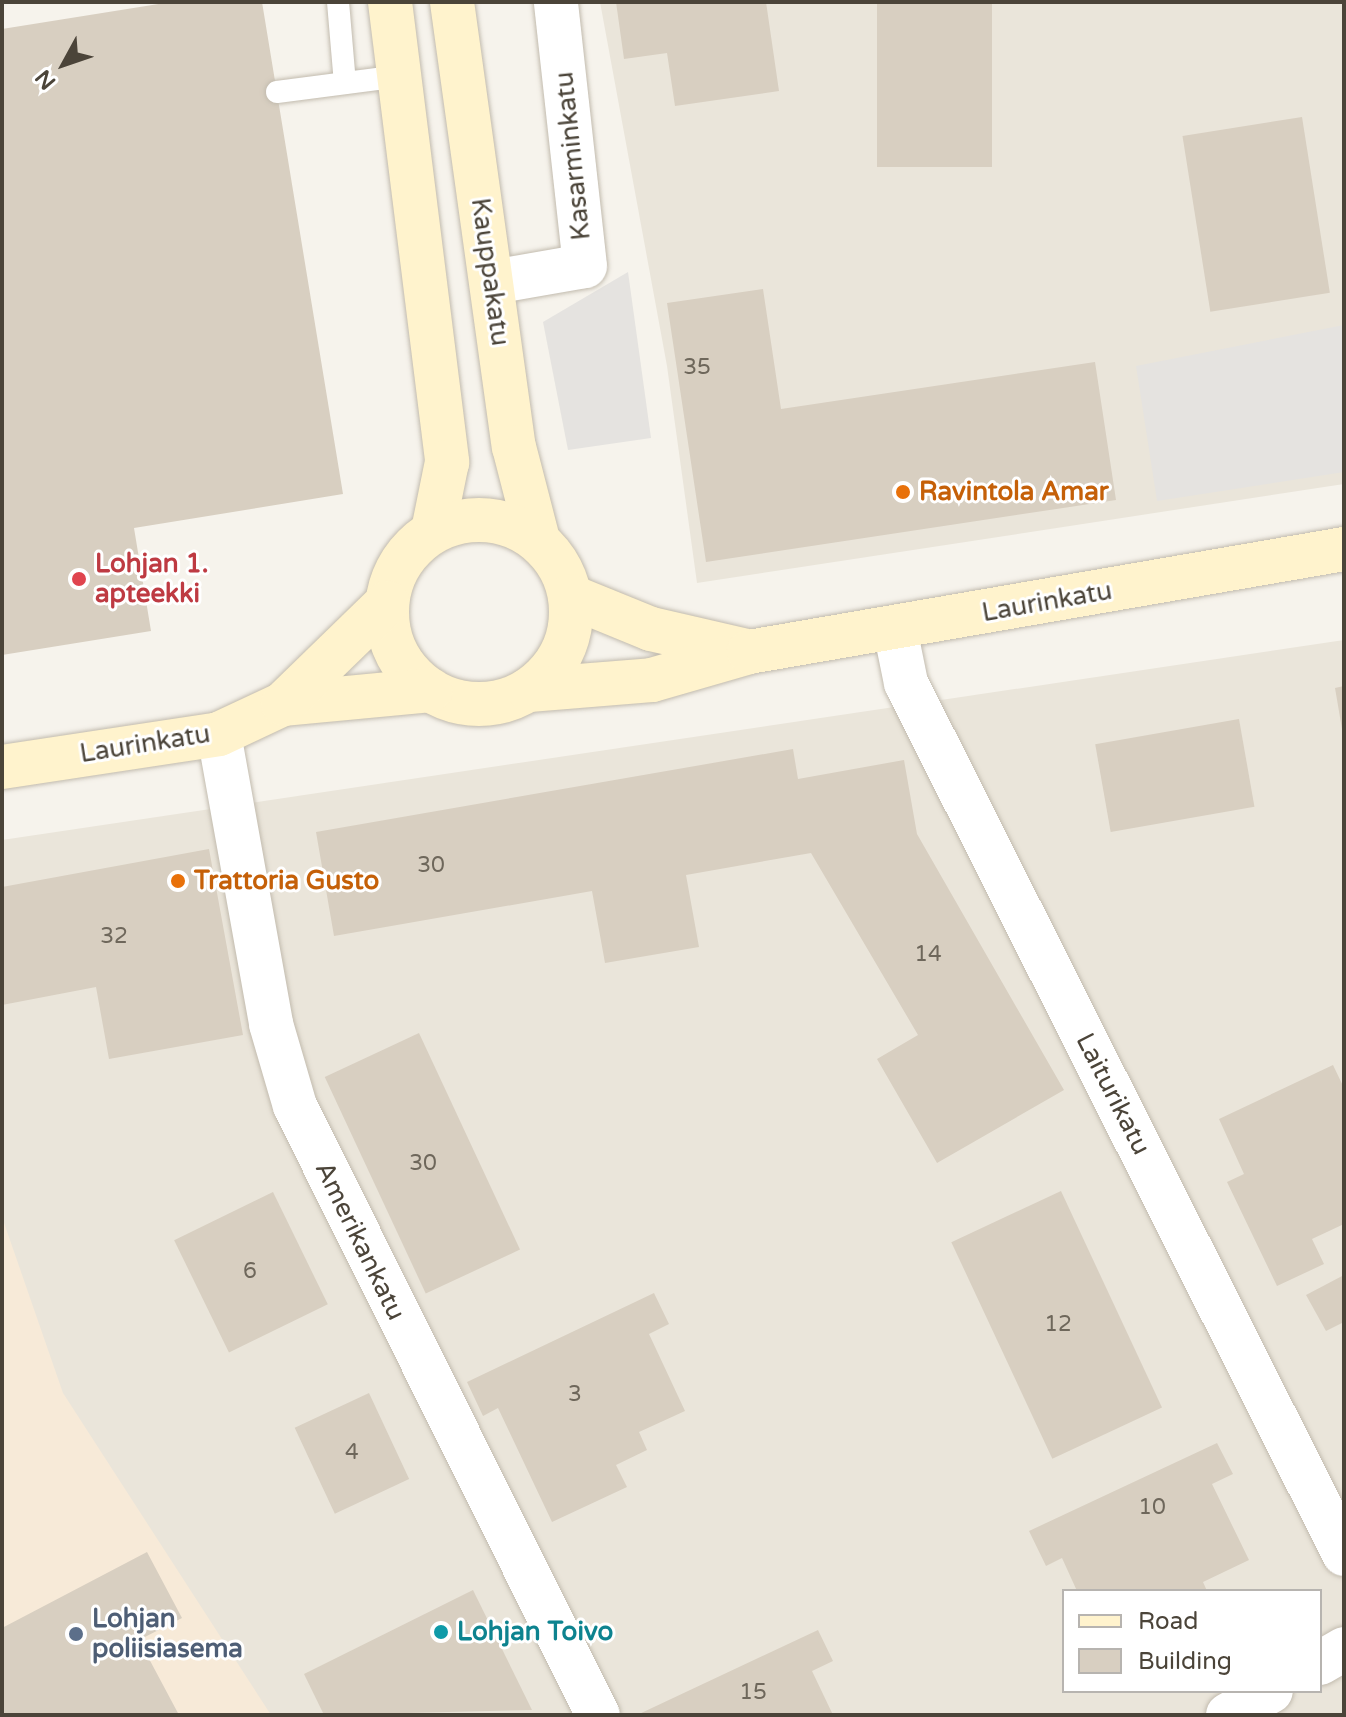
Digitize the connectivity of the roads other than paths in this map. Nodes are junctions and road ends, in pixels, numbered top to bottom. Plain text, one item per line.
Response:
1 (338, 2) edge
2 (390, 2) edge
3 (452, 2) edge
4 (556, 2) edge
5 (400, 76) junction
6 (345, 83) junction
7 (277, 92) dead end
8 (493, 282) junction
9 (433, 531) junction
10 (538, 540) junction
11 (1344, 549) edge
12 (570, 596) junction
13 (387, 603) junction
14 (895, 629) junction
15 (749, 652) junction
16 (430, 690) junction
17 (529, 690) junction
18 (283, 704) junction
19 (219, 734) junction
20 (2, 767) edge
21 (1344, 1554) edge
22 (1344, 1649) edge
23 (1322, 1662) edge
24 (1267, 1693) edge
25 (598, 1715) edge
26 (1228, 1715) edge

1 - 6 lane
2 - 5 main road
3 - 8 main road, Kauppakatu
4 - 8 street, Kasarminkatu
5 - 6 lane
5 - 9 main road
6 - 7 lane
8 - 10 main road, Kauppakatu
9 - 10 main road
9 - 13 main road
10 - 12 main road
11 - 14 main road, Laurinkatu
12 - 15 main road, Laurinkatu
12 - 17 main road
13 - 16 main road
13 - 18 main road, Laurinkatu
14 - 15 main road, Laurinkatu
14 - 21 street, Laiturikatu
15 - 17 main road, Laurinkatu
16 - 17 main road
16 - 18 main road, Laurinkatu
18 - 19 main road, Laurinkatu
19 - 20 main road, Laurinkatu
19 - 25 street, Amerikankatu
22 - 23 street
24 - 26 street

